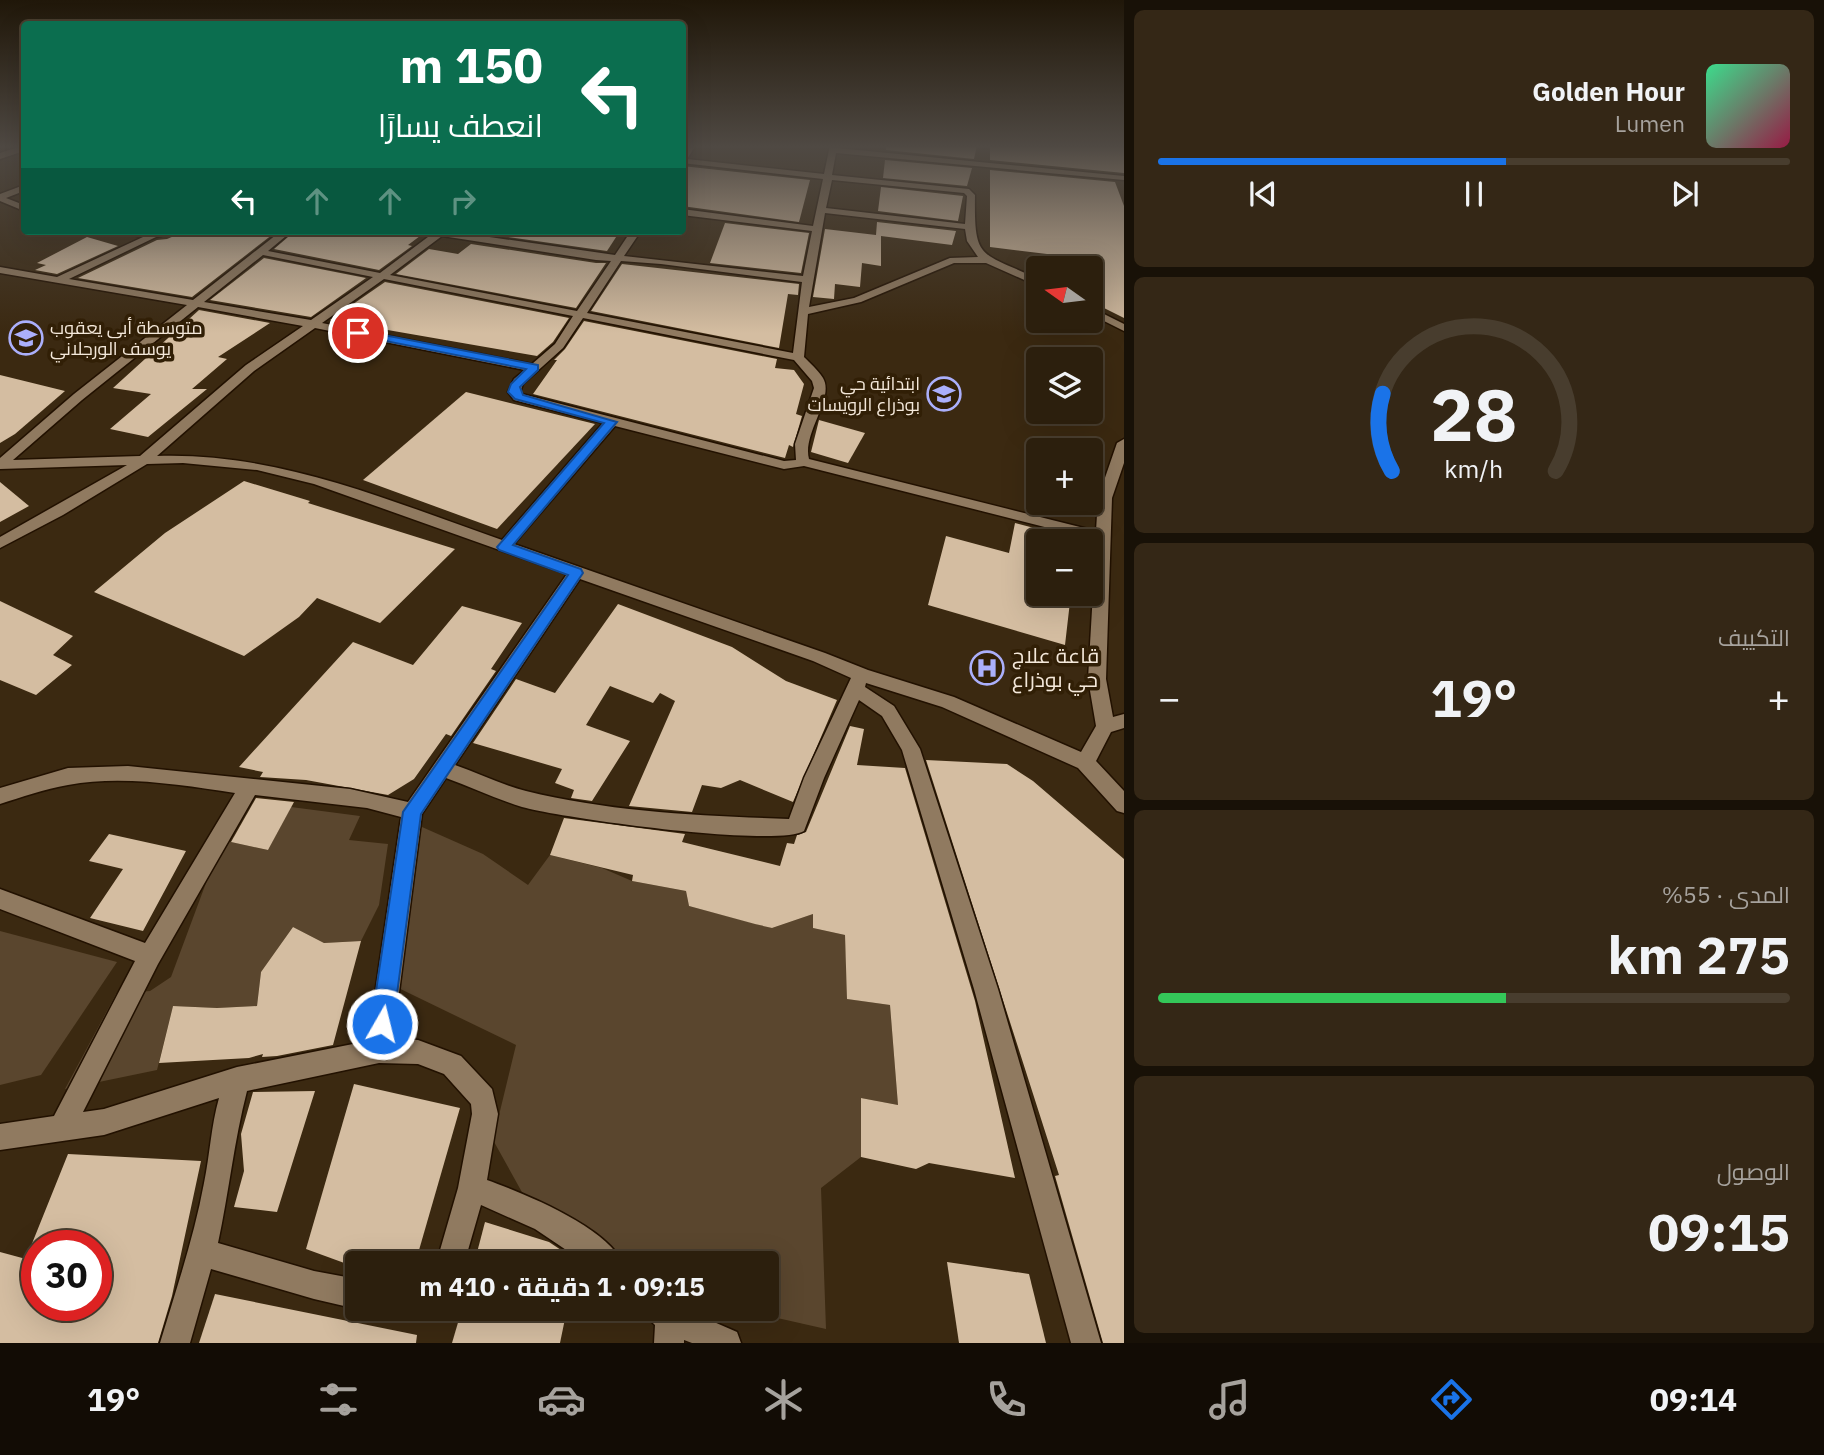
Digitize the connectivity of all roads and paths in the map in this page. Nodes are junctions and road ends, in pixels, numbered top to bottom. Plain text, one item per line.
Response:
1 (20, 208) edge
2 (971, 208) edge
3 (822, 210) joint
4 (686, 212) edge
5 (0, 213) edge
6 (972, 228) junction
7 (818, 229) junction
8 (154, 235) edge
9 (282, 235) edge
10 (437, 235) edge
11 (460, 235) edge
12 (633, 235) edge
13 (261, 252) junction
14 (619, 257) junction
15 (990, 260) junction
16 (0, 270) edge
17 (382, 276) junction
18 (1026, 277) edge
19 (58, 280) junction
20 (807, 281) junction
21 (196, 302) junction
22 (802, 313) junction
23 (580, 315) junction
24 (1103, 317) edge
25 (313, 324) junction
26 (1124, 328) edge
27 (798, 357) junction
28 (534, 368) junction
29 (611, 422) junction
30 (1124, 443) edge
31 (143, 461) junction
32 (803, 462) junction
33 (0, 465) edge
34 (1071, 529) edge
35 (1103, 537) edge
36 (0, 542) edge
37 (504, 547) junction
38 (576, 573) junction
39 (1100, 606) edge
40 (858, 682) junction
41 (1115, 723) edge
42 (1085, 762) junction
43 (443, 768) junction
44 (249, 787) junction
45 (0, 796) edge
46 (1124, 805) edge
47 (412, 812) junction
48 (0, 899) edge
49 (150, 956) junction
50 (379, 1051) junction
51 (237, 1080) junction
52 (61, 1129) junction
53 (0, 1137) edge
54 (472, 1188) junction
55 (454, 1251) edge
56 (594, 1251) edge
57 (202, 1252) junction
58 (345, 1291) edge
59 (666, 1323) edge
60 (175, 1343) edge
61 (726, 1343) edge
62 (1086, 1343) edge

1 - 5 street
2 - 6 street
3 - 6 street
3 - 7 street
4 - 7 street
6 - 15 street
7 - 20 street
8 - 19 street
9 - 13 street
10 - 17 street
11 - 14 street
12 - 14 street
13 - 17 street
13 - 21 street
14 - 20 street
14 - 23 street
15 - 18 street
15 - 22 street
16 - 19 street
17 - 23 street
17 - 25 street
19 - 21 street
20 - 22 street
21 - 25 street
21 - 33 street
22 - 27 street
23 - 27 street
23 - 28 street
24 - 26 street
25 - 28 street
25 - 31 street
27 - 32 street
28 - 29 street
29 - 32 street
29 - 37 street
30 - 35 street
31 - 33 street
31 - 36 street
31 - 37 street
32 - 34 street
37 - 38 street
38 - 40 street
38 - 43 street
39 - 41 street
40 - 42 street
40 - 43 street
40 - 62 street
41 - 42 street
42 - 46 street
43 - 47 street
44 - 45 street
44 - 47 street
44 - 49 street
47 - 50 street
48 - 49 street
49 - 52 street
50 - 51 street
50 - 54 street
51 - 52 street
51 - 57 street
52 - 53 street
54 - 55 street
54 - 56 street
57 - 58 street
57 - 60 street
59 - 61 street

